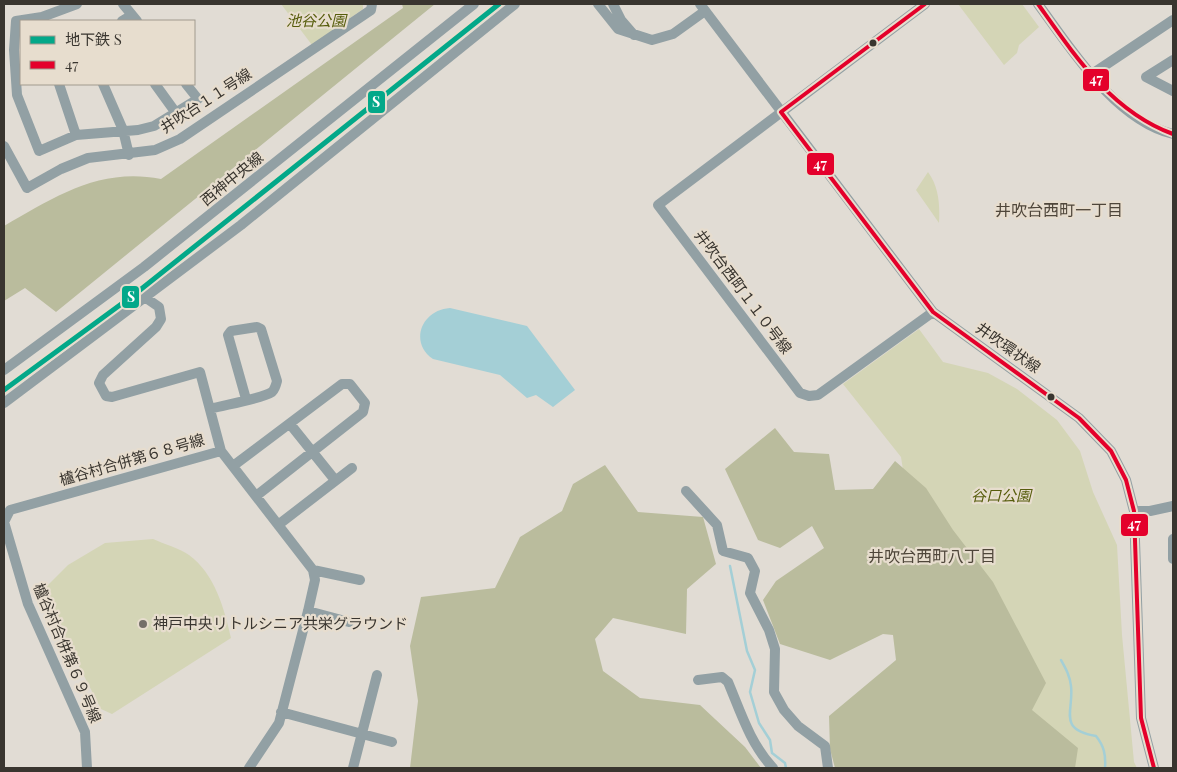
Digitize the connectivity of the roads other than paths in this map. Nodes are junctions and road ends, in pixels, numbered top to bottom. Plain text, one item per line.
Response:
1 (77, 4) edge
2 (123, 4) edge
3 (372, 4) edge
4 (473, 4) edge
5 (515, 4) edge
6 (521, 4) edge
7 (598, 4) edge
8 (613, 4) edge
9 (925, 4) edge
10 (1038, 4) edge
11 (703, 7) edge
12 (134, 18) edge
13 (20, 20) edge
14 (22, 20) edge
15 (1173, 20) edge
16 (476, 34) junction
17 (634, 35) junction
18 (1173, 60) edge
19 (1092, 74) junction
20 (59, 85) edge
21 (103, 85) edge
22 (156, 85) edge
23 (187, 85) edge
24 (1173, 91) edge
25 (176, 112) junction
26 (781, 112) junction
27 (123, 130) junction
28 (1173, 134) edge
29 (76, 135) junction
30 (4, 146) edge
31 (129, 155) junction
32 (146, 298) junction
33 (933, 312) junction
34 (4, 370) edge
35 (246, 399) junction
36 (4, 403) edge
37 (210, 409) junction
38 (290, 424) junction
39 (221, 451) junction
40 (312, 454) junction
41 (233, 466) junction
42 (352, 468) dead end
43 (335, 480) junction
44 (686, 492) dead end
45 (256, 496) junction
46 (1173, 506) edge
47 (10, 510) joint
48 (1134, 511) junction
49 (278, 524) junction
50 (1173, 539) edge
51 (1173, 559) edge
52 (313, 570) junction
53 (360, 580) dead end
54 (308, 611) junction
55 (349, 622) dead end
56 (377, 675) dead end
57 (698, 680) dead end
58 (281, 712) junction
59 (361, 734) junction
60 (392, 742) dead end
61 (87, 768) edge
62 (249, 768) edge
63 (353, 768) edge
64 (773, 768) edge
65 (828, 768) edge
66 (1154, 768) edge

1 - 14 street
2 - 12 street
3 - 31 street, 井吹台１１号線
4 - 34 street, 西神中央線
5 - 16 street
6 - 16 street
7 - 17 street
8 - 17 street
9 - 26 street
10 - 19 street
11 - 17 street
11 - 26 street, 井吹環状線
13 - 29 street
15 - 19 street
16 - 32 street
18 - 24 street
19 - 28 street
20 - 29 street
21 - 27 street
22 - 25 street
23 - 25 street
25 - 27 street
26 - 33 street, 井吹環状線
26 - 33 street, 井吹台西町１１０号線
27 - 29 street
27 - 31 street
30 - 31 street, 井吹台１１号線
32 - 36 street
32 - 37 street, 櫨谷村合併第６８号線
33 - 48 street, 井吹環状線
35 - 35 street
35 - 37 street
37 - 39 street, 櫨谷村合併第６８号線
38 - 40 street
38 - 40 street
38 - 41 street
39 - 41 street
39 - 47 street, 櫨谷村合併第６８号線
40 - 43 street
40 - 45 street
41 - 45 street
42 - 43 street
43 - 49 street
44 - 65 street
45 - 49 street
46 - 48 street
47 - 61 street, 櫨谷村合併第６９号線
48 - 66 street, 井吹環状線
49 - 52 street
50 - 51 street
52 - 53 street
52 - 54 street
54 - 55 street
54 - 58 street
56 - 59 street
57 - 64 street
58 - 59 street
58 - 62 street
59 - 60 street
59 - 63 street

